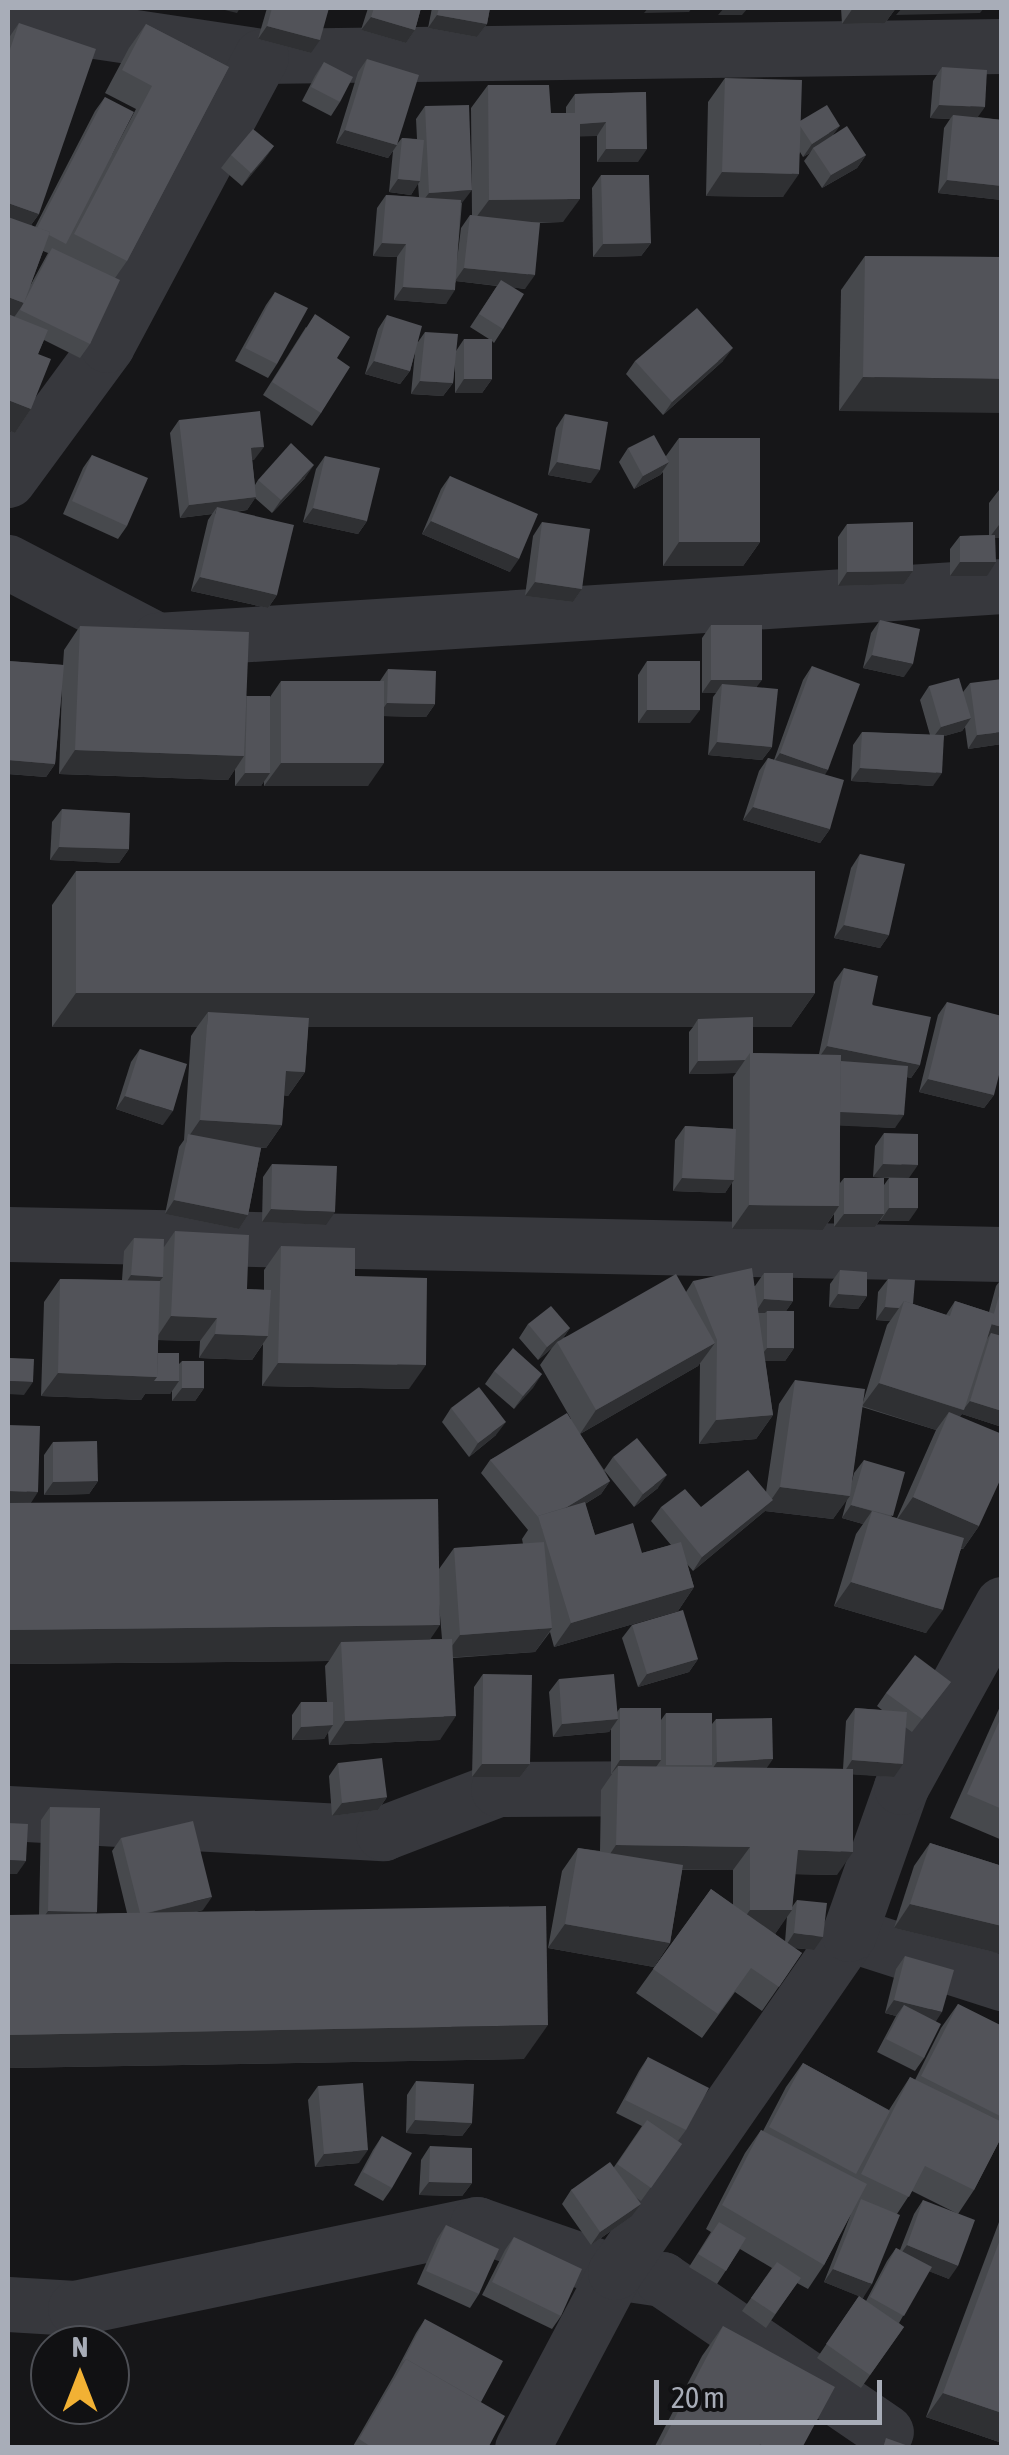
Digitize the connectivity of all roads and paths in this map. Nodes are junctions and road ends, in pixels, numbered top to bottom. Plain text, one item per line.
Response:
1 (8, 18) edge
2 (501, 30) edge
3 (1002, 46) edge
4 (260, 56) junction
5 (8, 480) edge
6 (8, 562) edge
7 (1002, 586) edge
8 (8, 1234) edge
9 (1002, 1254) edge
10 (1002, 1604) edge
11 (728, 1788) edge
12 (844, 1788) edge
13 (901, 1788) junction
14 (8, 1813) edge
15 (849, 1934) junction
16 (1002, 1983) edge
17 (615, 2272) junction
18 (8, 2304) edge
19 (886, 2432) dead end
20 (522, 2448) edge

1 - 4 street
2 - 3 street
2 - 4 street
4 - 5 street
6 - 7 street
8 - 9 street
10 - 13 street
11 - 14 street
12 - 13 street
13 - 15 street
15 - 16 street
15 - 17 street
17 - 18 street
17 - 19 street
17 - 20 street

